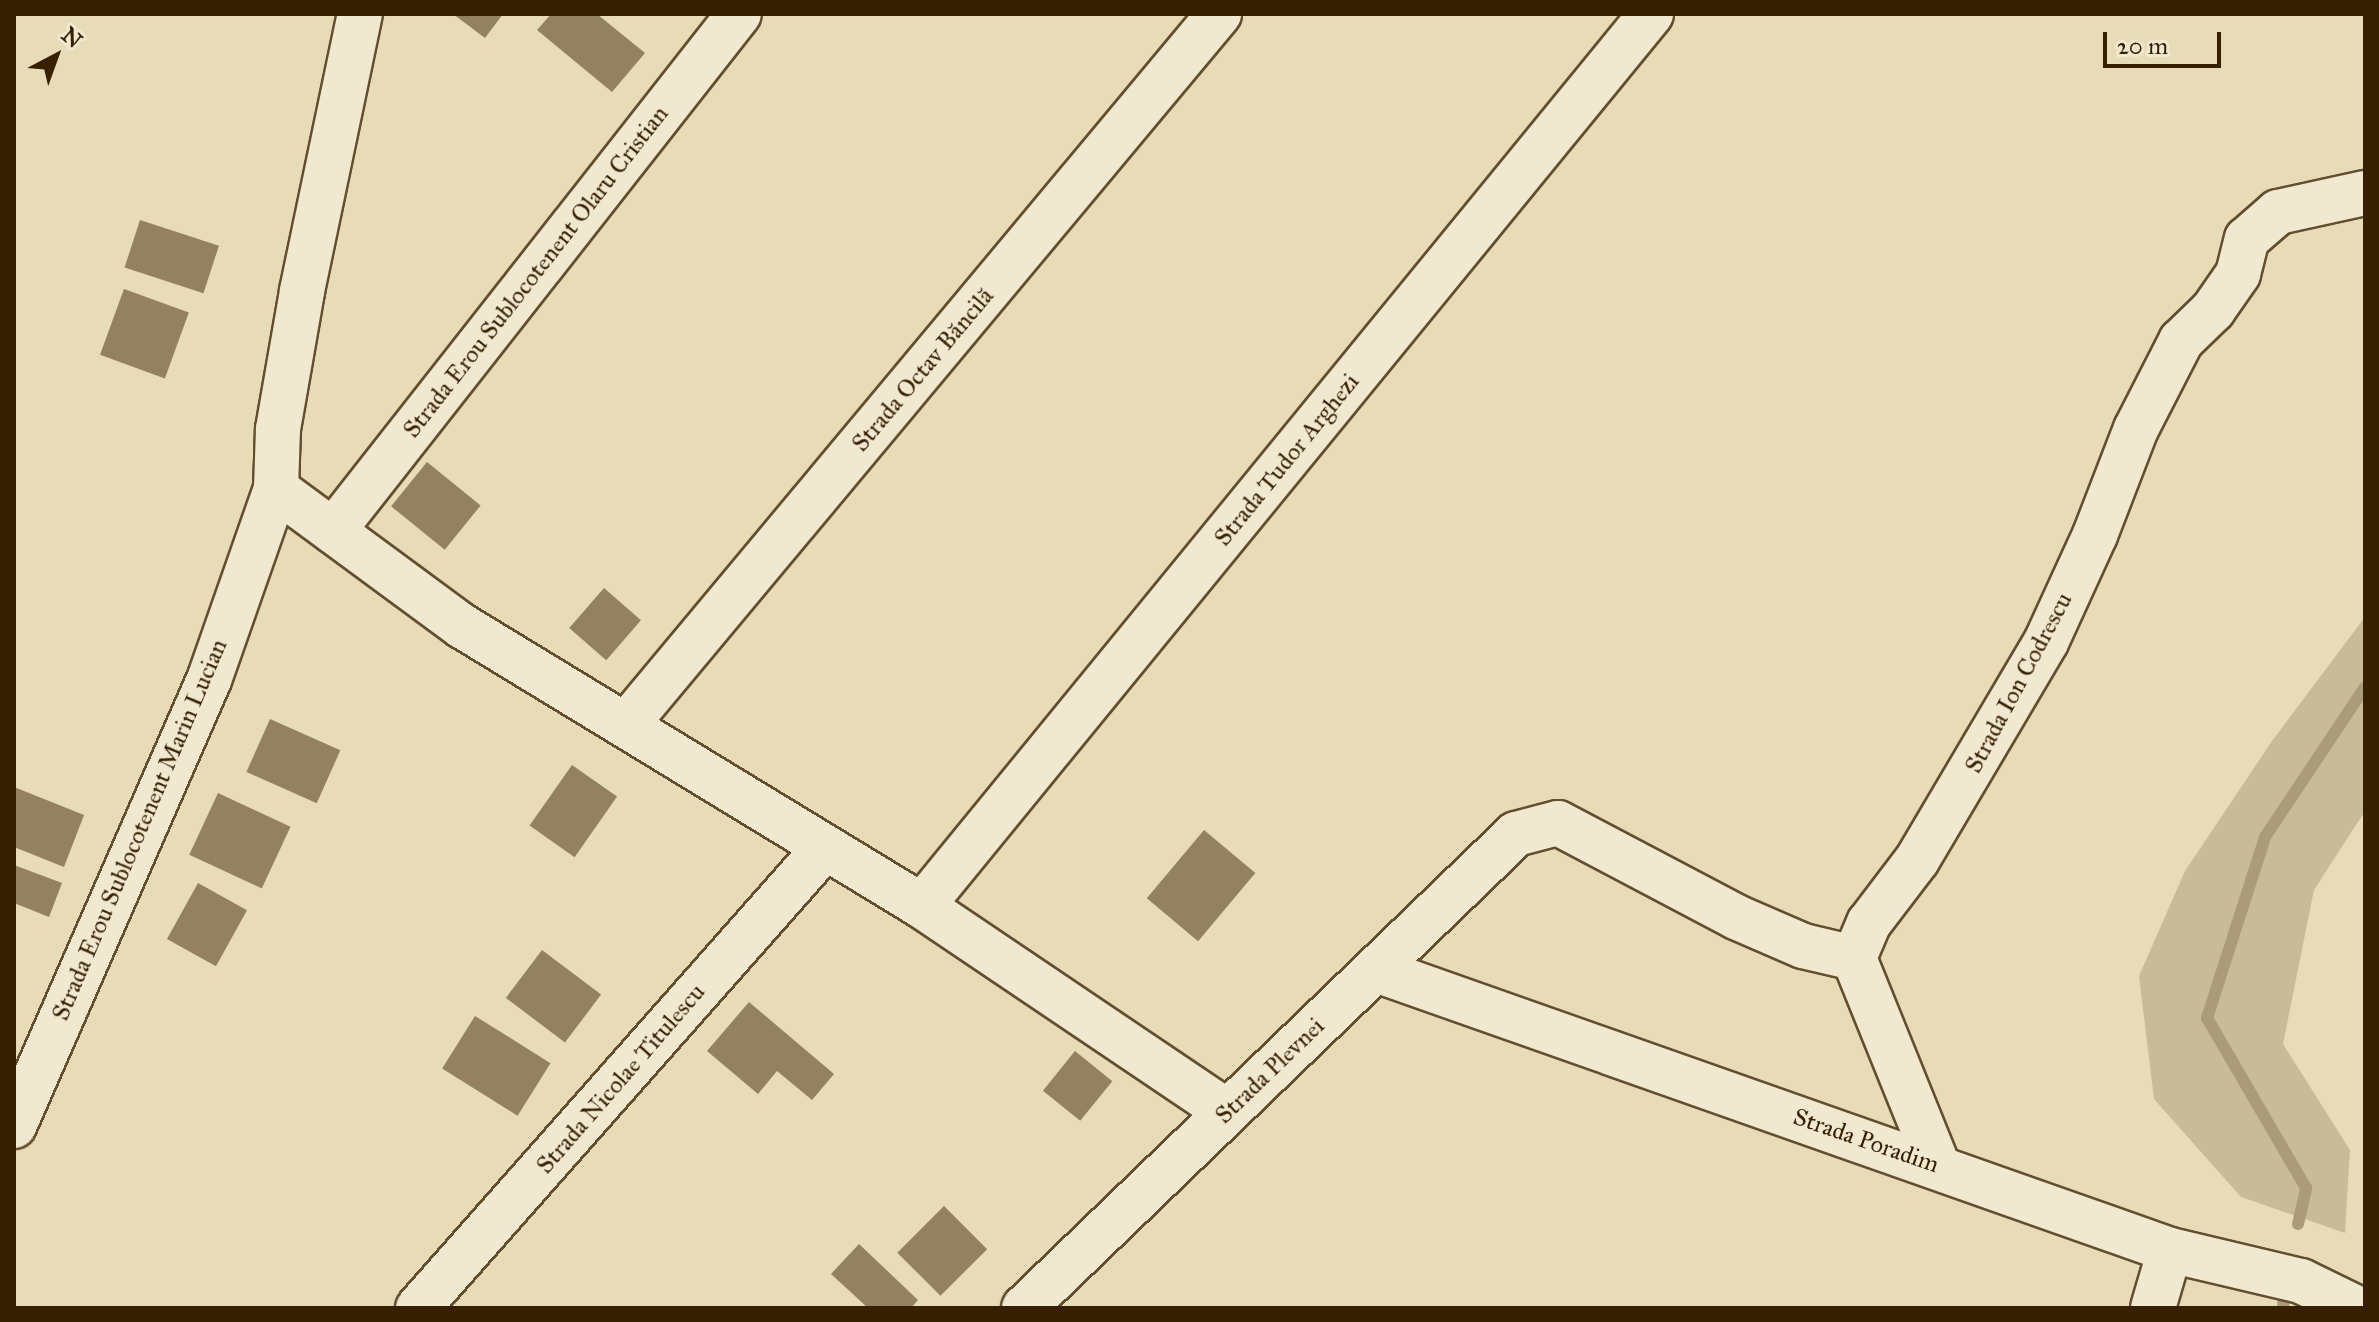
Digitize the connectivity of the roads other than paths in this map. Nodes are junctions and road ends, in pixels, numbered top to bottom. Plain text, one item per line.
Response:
1 (360, 14) edge
2 (739, 14) edge
3 (1219, 14) edge
4 (1651, 14) edge
5 (2365, 193) edge
6 (276, 489) junction
7 (333, 531) junction
8 (626, 725) junction
9 (823, 850) junction
10 (922, 906) junction
11 (1854, 958) junction
12 (1376, 970) junction
13 (1227, 1112) junction
14 (14, 1126) edge
15 (1938, 1166) junction
16 (2170, 1250) junction
17 (418, 1308) edge
18 (1024, 1308) edge
19 (2153, 1308) edge
20 (2356, 1308) edge

1 - 6 street, Strada Erou Sublocotenent Marin Lucian
2 - 7 street, Strada Erou Sublocotenent Olaru Cristian
3 - 8 street, Strada Octav Băncilă
4 - 10 street, Strada Tudor Arghezi
5 - 11 street, Strada Ion Codrescu
6 - 7 street
6 - 14 street, Strada Erou Sublocotenent Marin Lucian
7 - 8 street
8 - 9 street
9 - 10 street
9 - 17 street, Strada Nicolae Titulescu
10 - 13 street
11 - 12 street, Strada Plevnei
11 - 15 street
12 - 13 street, Strada Plevnei
12 - 15 street, Strada Poradim
13 - 18 street, Strada Plevnei
15 - 16 street, Strada Poradim
16 - 19 street
16 - 20 street, Strada Poradim

